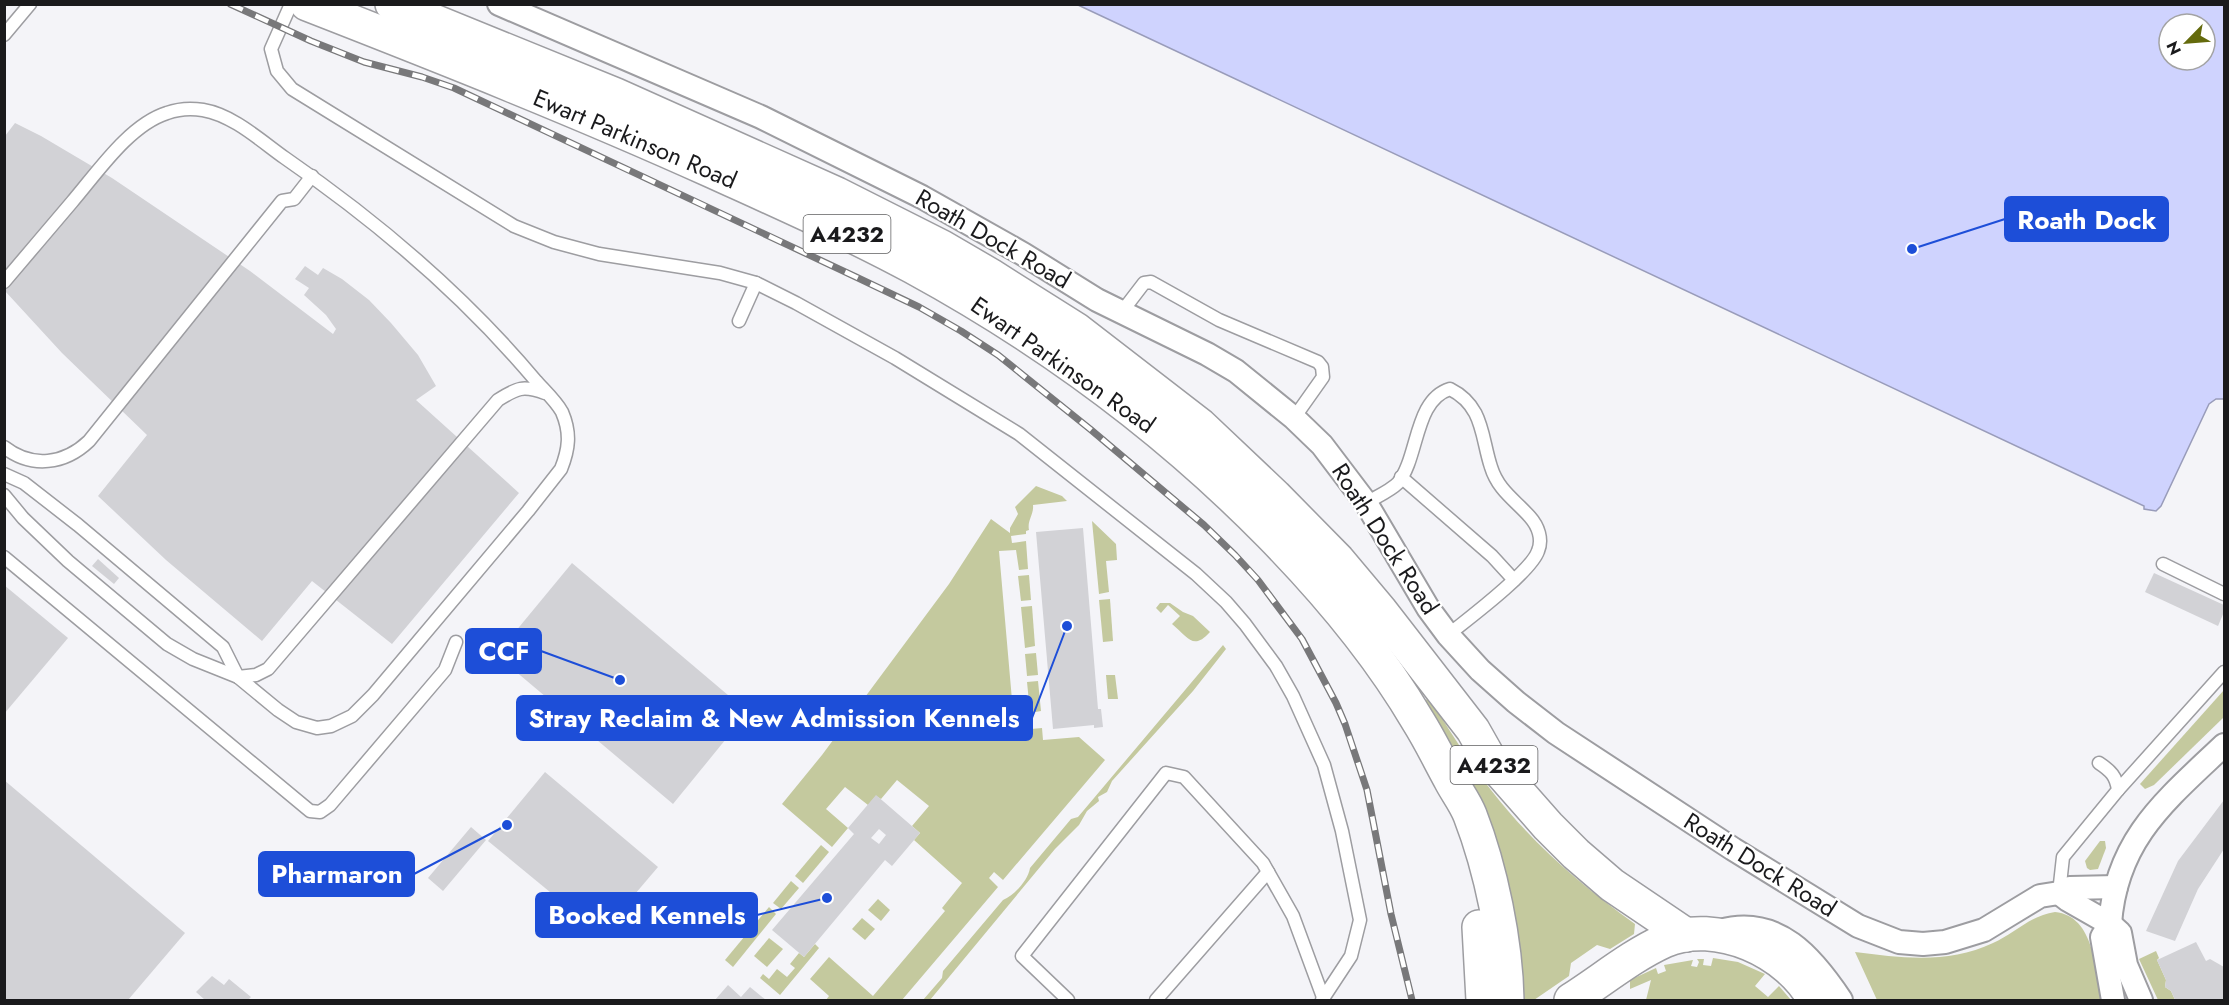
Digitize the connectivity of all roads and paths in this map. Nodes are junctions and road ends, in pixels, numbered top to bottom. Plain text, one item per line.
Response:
1 (30, 4) edge
2 (291, 4) edge
3 (307, 4) edge
4 (392, 4) edge
5 (499, 4) edge
6 (4, 35) edge
7 (312, 176) junction
8 (4, 282) edge
9 (756, 283) junction
10 (1121, 313) junction
11 (739, 321) dead end
12 (547, 394) junction
13 (1294, 418) junction
14 (4, 447) edge
15 (4, 474) edge
16 (1401, 477) junction
17 (4, 495) edge
18 (1366, 503) junction
19 (4, 557) edge
20 (2163, 564) dead end
21 (1326, 571) junction
22 (1514, 580) junction
23 (2224, 594) edge
24 (1448, 635) junction
25 (456, 642) dead end
26 (2224, 672) edge
27 (238, 677) junction
28 (2224, 746) edge
29 (2099, 763) dead end
30 (1446, 772) junction
31 (2118, 790) junction
32 (1268, 872) junction
33 (2116, 887) junction
34 (2059, 893) junction
35 (2110, 924) junction
36 (1696, 935) junction
37 (1068, 1000) edge
38 (1156, 1000) edge
39 (1323, 1000) edge
40 (1483, 1000) edge
41 (1507, 1000) edge
42 (1571, 1000) edge
43 (1814, 1000) edge
44 (1841, 1000) edge
45 (2113, 1000) edge
46 (2141, 1000) edge

1 - 6 lane
2 - 9 lane
3 - 21 main road, Ewart Parkinson Road / A4232
4 - 21 main road, Ewart Parkinson Road / A4232
5 - 10 street, Roath Dock Road
7 - 8 lane
7 - 12 lane
7 - 14 lane
9 - 11 lane
9 - 39 lane
10 - 13 street, Roath Dock Road
10 - 13 lane
12 - 27 lane
12 - 27 lane
13 - 18 street, Roath Dock Road
15 - 27 lane
16 - 18 lane
16 - 22 lane
16 - 22 lane
17 - 27 lane
18 - 24 street, Roath Dock Road
19 - 25 lane
20 - 23 lane
21 - 30 main road, Ewart Parkinson Road / A4232
21 - 36 main road, Ewart Parkinson Road / A4232
22 - 24 lane
24 - 34 street, Roath Dock Road
26 - 31 lane
28 - 33 street
29 - 31 lane
30 - 40 main road, A4232
30 - 41 main road, Ewart Parkinson Road / A4232
31 - 34 lane
32 - 37 lane
32 - 38 lane
32 - 39 lane
33 - 34 street, Roath Dock Road
33 - 35 street
34 - 35 street
35 - 45 street
35 - 46 street
36 - 42 main road
36 - 43 main road
36 - 44 street

